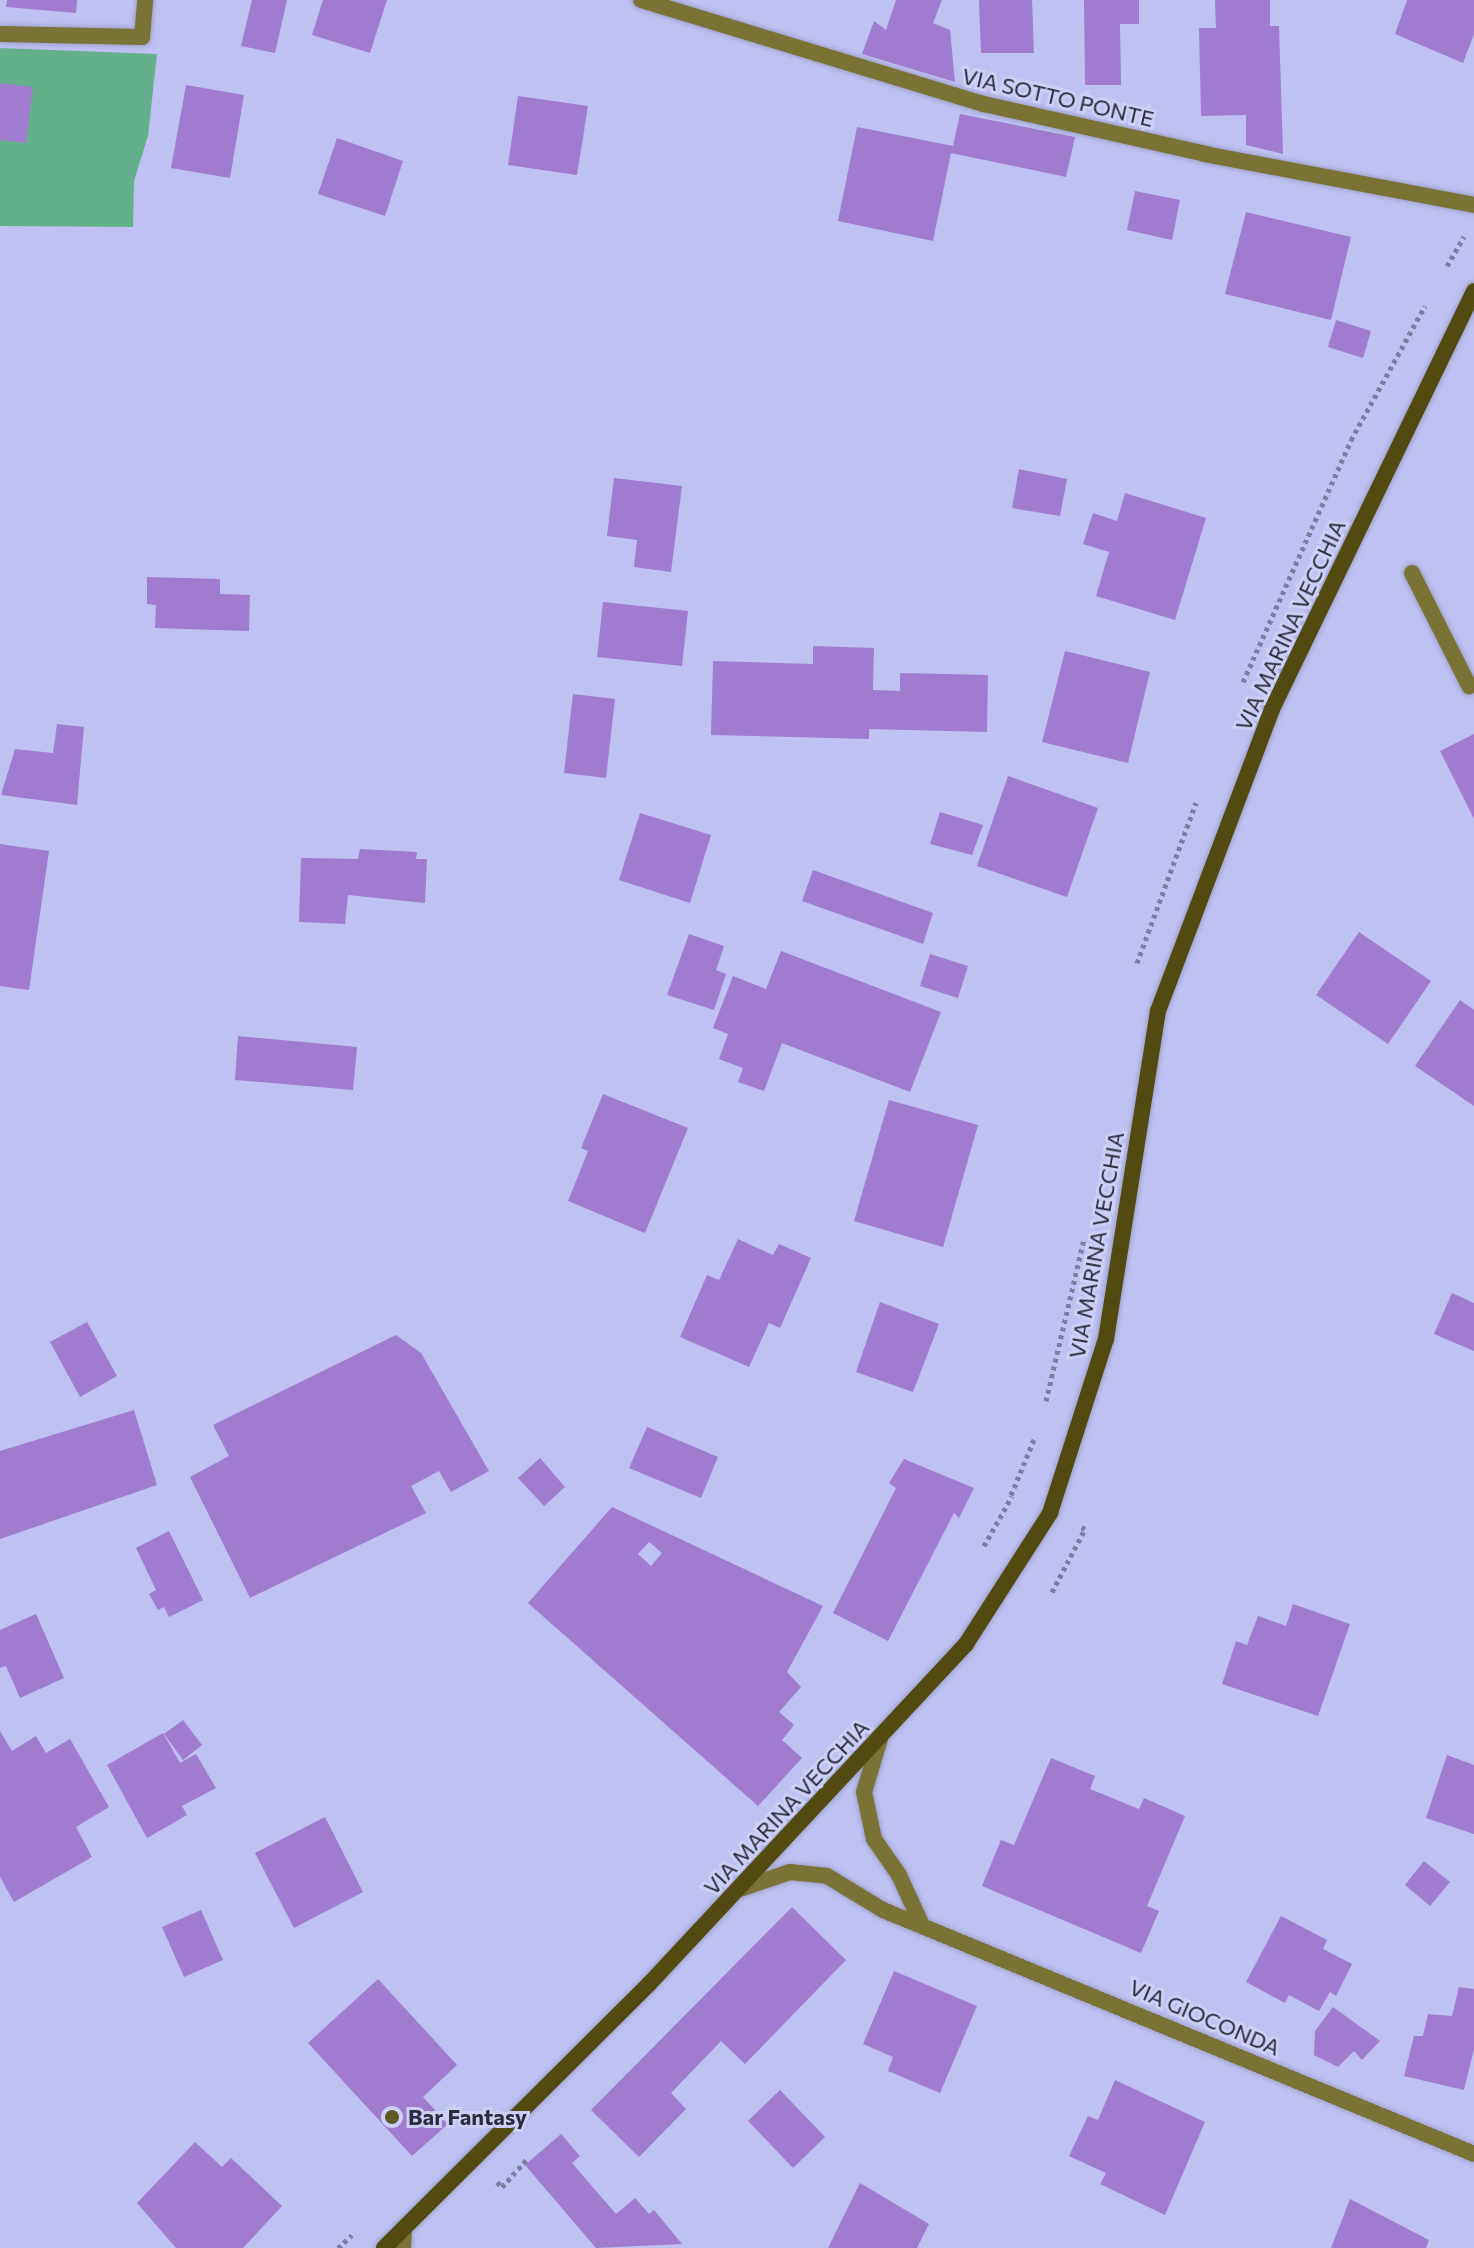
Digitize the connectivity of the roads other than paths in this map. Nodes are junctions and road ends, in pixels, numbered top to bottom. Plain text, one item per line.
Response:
1 (145, 0) edge
2 (641, 0) edge
3 (0, 34) edge
4 (1474, 205) edge
5 (1474, 291) edge
6 (1412, 573) dead end
7 (1469, 686) dead end
8 (880, 1739) junction
9 (740, 1889) junction
10 (920, 1921) junction
11 (1474, 2154) edge
12 (404, 2228) junction
13 (384, 2248) edge
14 (403, 2248) edge

1 - 3 street
2 - 4 street, VIA SOTTO PONTE
5 - 8 main road, VIA MARINA VECCHIA
6 - 7 street
8 - 9 main road, VIA MARINA VECCHIA
8 - 10 street
9 - 10 street, VIA GIOCONDA
9 - 12 main road, VIA MARINA VECCHIA
10 - 11 street, VIA GIOCONDA
12 - 13 main road, VIA MARINA VECCHIA
12 - 14 street

